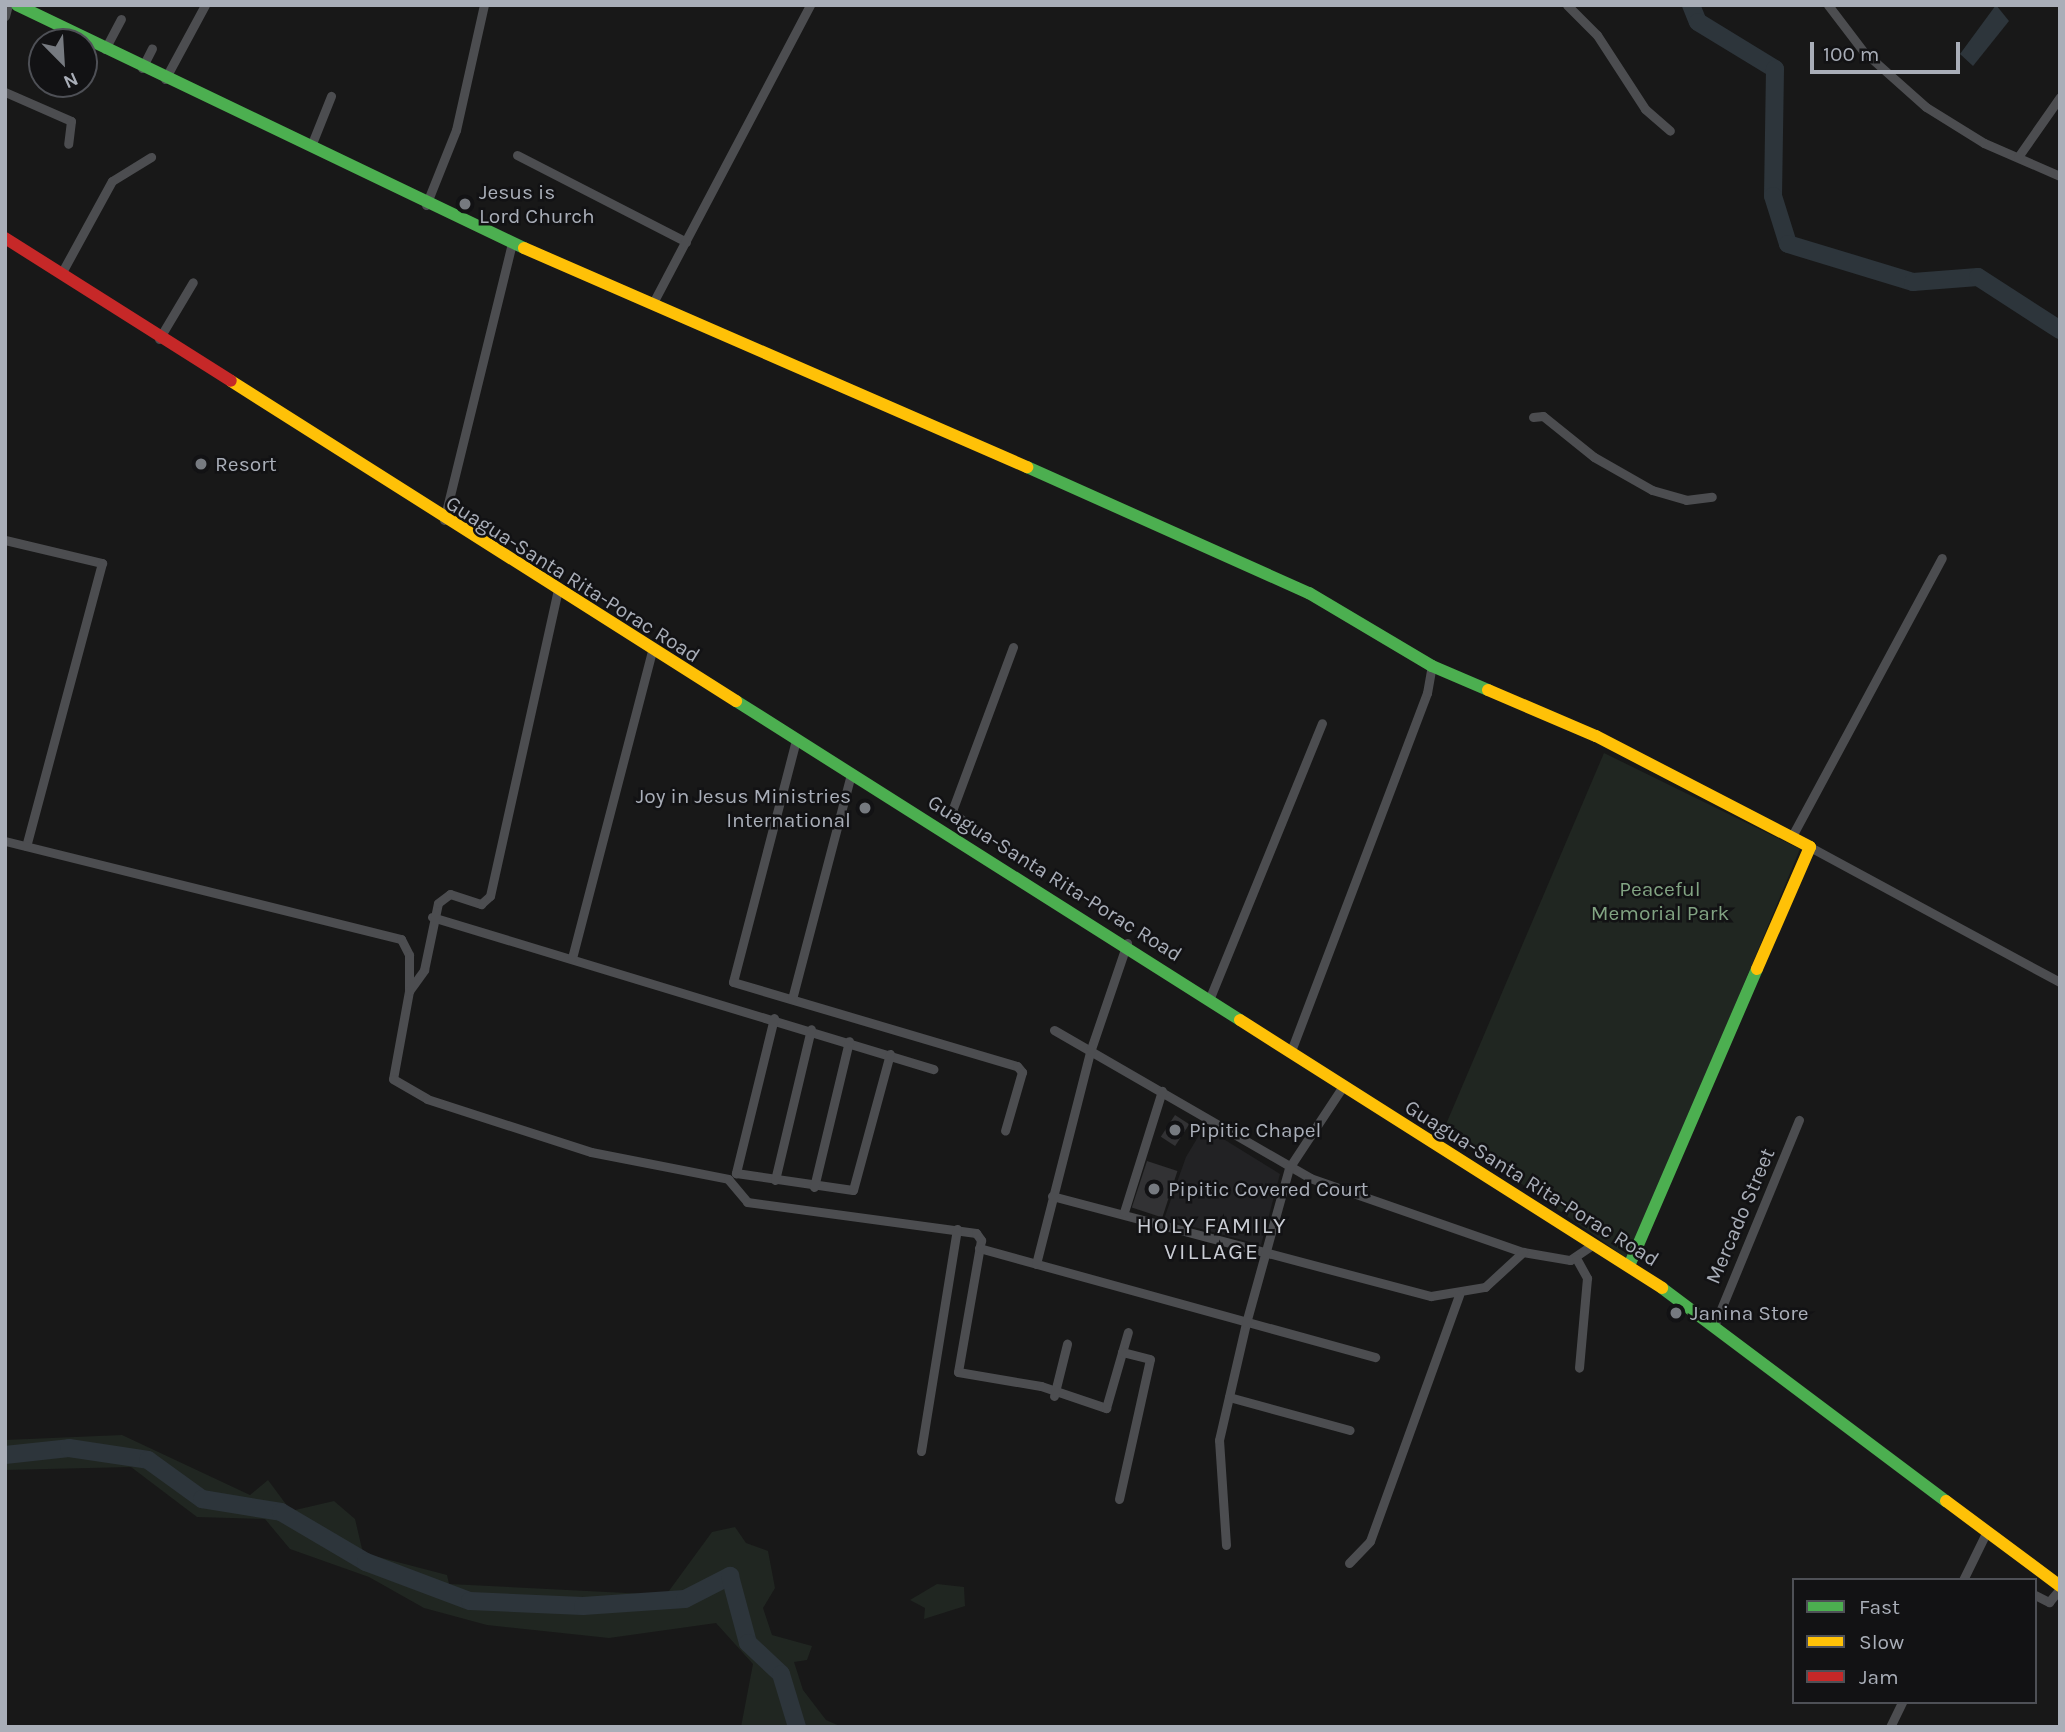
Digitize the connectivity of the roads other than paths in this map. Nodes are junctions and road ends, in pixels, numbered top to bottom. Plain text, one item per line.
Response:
1 (8, 5) edge
2 (17, 5) edge
3 (205, 5) edge
4 (484, 5) edge
5 (810, 5) edge
6 (1567, 5) edge
7 (1828, 5) edge
8 (5, 16) edge
9 (121, 19) dead end
10 (152, 48) dead end
11 (105, 49) junction
12 (142, 68) junction
13 (165, 79) junction
14 (5, 92) edge
15 (331, 96) dead end
16 (2060, 97) edge
17 (1670, 131) dead end
18 (68, 144) dead end
19 (312, 146) junction
20 (517, 155) dead end
21 (151, 157) dead end
22 (2018, 157) junction
23 (2060, 176) edge
24 (426, 205) junction
25 (5, 238) edge
26 (685, 242) junction
27 (512, 244) junction
28 (61, 274) junction
29 (193, 282) dead end
30 (654, 301) junction
31 (159, 339) junction
32 (1533, 417) dead end
33 (1712, 497) dead end
34 (444, 520) junction
35 (5, 540) edge
36 (1942, 558) dead end
37 (558, 589) junction
38 (1013, 647) dead end
39 (652, 650) junction
40 (1432, 666) junction
41 (1322, 723) dead end
42 (796, 740) junction
43 (851, 774) junction
44 (977, 833) dead end
45 (1791, 838) junction
46 (5, 841) edge
47 (26, 846) junction
48 (1810, 847) junction
49 (432, 917) junction
50 (1127, 943) junction
51 (428, 953) junction
52 (409, 955) junction
53 (572, 958) junction
54 (2060, 982) edge
55 (409, 991) junction
56 (792, 999) junction
57 (1209, 1000) junction
58 (774, 1018) junction
59 (811, 1028) junction
60 (1054, 1030) dead end
61 (849, 1041) junction
62 (1091, 1049) junction
63 (1291, 1051) junction
64 (890, 1054) junction
65 (933, 1069) dead end
66 (1343, 1086) junction
67 (1162, 1091) junction
68 (1799, 1120) dead end
69 (1005, 1131) dead end
70 (1289, 1168) junction
71 (775, 1180) junction
72 (814, 1187) junction
73 (1052, 1196) junction
74 (1124, 1212) junction
75 (957, 1229) junction
76 (1594, 1244) junction
77 (979, 1248) junction
78 (1266, 1251) junction
79 (1523, 1252) junction
80 (1576, 1258) junction
81 (1036, 1264) junction
82 (1629, 1266) junction
83 (1459, 1296) junction
84 (1246, 1323) junction
85 (1714, 1326) junction
86 (1128, 1332) dead end
87 (1067, 1345) dead end
88 (1122, 1352) junction
89 (1375, 1357) dead end
90 (1579, 1368) dead end
91 (1054, 1396) junction
92 (1229, 1396) junction
93 (1350, 1430) dead end
94 (921, 1451) dead end
95 (1119, 1499) dead end
96 (1987, 1531) junction
97 (1226, 1545) dead end
98 (1349, 1563) dead end
99 (1964, 1578) edge
100 (2060, 1587) edge
101 (2037, 1596) edge
102 (1901, 1704) edge
103 (1890, 1727) edge

1 - 8 street
2 - 11 main road
3 - 13 street
4 - 24 street
5 - 26 street
6 - 17 street
7 - 22 street
9 - 11 street
10 - 12 street
11 - 12 main road
12 - 13 main road
13 - 19 main road
14 - 18 street
15 - 19 street
16 - 22 street
19 - 24 main road
20 - 26 street
21 - 28 street
22 - 23 street
24 - 27 main road
25 - 28 main road, Guagua-Santa Rita-Porac Road
26 - 30 street
27 - 30 main road
27 - 34 street
28 - 31 main road, Guagua-Santa Rita-Porac Road
29 - 31 street
30 - 40 main road
31 - 34 main road, Guagua-Santa Rita-Porac Road
32 - 33 street
34 - 37 main road, Guagua-Santa Rita-Porac Road
35 - 47 street
36 - 45 street
37 - 39 main road, Guagua-Santa Rita-Porac Road
37 - 49 street
38 - 44 street
39 - 42 main road, Guagua-Santa Rita-Porac Road
39 - 53 street
40 - 45 main road
40 - 63 street
41 - 57 street
42 - 43 main road, Guagua-Santa Rita-Porac Road
42 - 56 street
43 - 50 main road, Guagua-Santa Rita-Porac Road
43 - 56 street
45 - 48 main road
46 - 47 street
47 - 52 street
48 - 54 street
48 - 82 main road
49 - 51 street
49 - 53 street
50 - 57 main road, Guagua-Santa Rita-Porac Road
50 - 62 street
51 - 52 street
51 - 55 street
52 - 55 street
53 - 58 street
55 - 75 street
56 - 69 street
57 - 63 main road, Guagua-Santa Rita-Porac Road
58 - 59 street
58 - 71 street
59 - 61 street
59 - 71 street
60 - 62 street
61 - 64 street
61 - 72 street
62 - 67 street
62 - 73 street
63 - 66 main road, Guagua-Santa Rita-Porac Road
64 - 65 street
64 - 72 street
66 - 70 street
66 - 76 main road, Guagua-Santa Rita-Porac Road
67 - 70 street
67 - 74 street
68 - 85 street, Mercado Street
70 - 78 street
70 - 79 street
71 - 72 street
73 - 74 street
73 - 81 street
74 - 78 street
75 - 77 street
75 - 94 street
76 - 80 street
76 - 82 main road, Guagua-Santa Rita-Porac Road
77 - 81 street
77 - 91 street
78 - 83 street
78 - 84 street
79 - 80 street
79 - 83 street
80 - 90 street
81 - 84 street
82 - 85 main road, Guagua-Santa Rita-Porac Road
83 - 98 street
84 - 89 street
84 - 92 street
85 - 96 main road, Guagua-Santa Rita-Porac Road
86 - 88 street
87 - 91 street
88 - 91 street
88 - 95 street
92 - 93 street
92 - 97 street
96 - 99 street
96 - 100 main road, Guagua-Santa Rita-Porac Road
100 - 101 street
102 - 103 street

